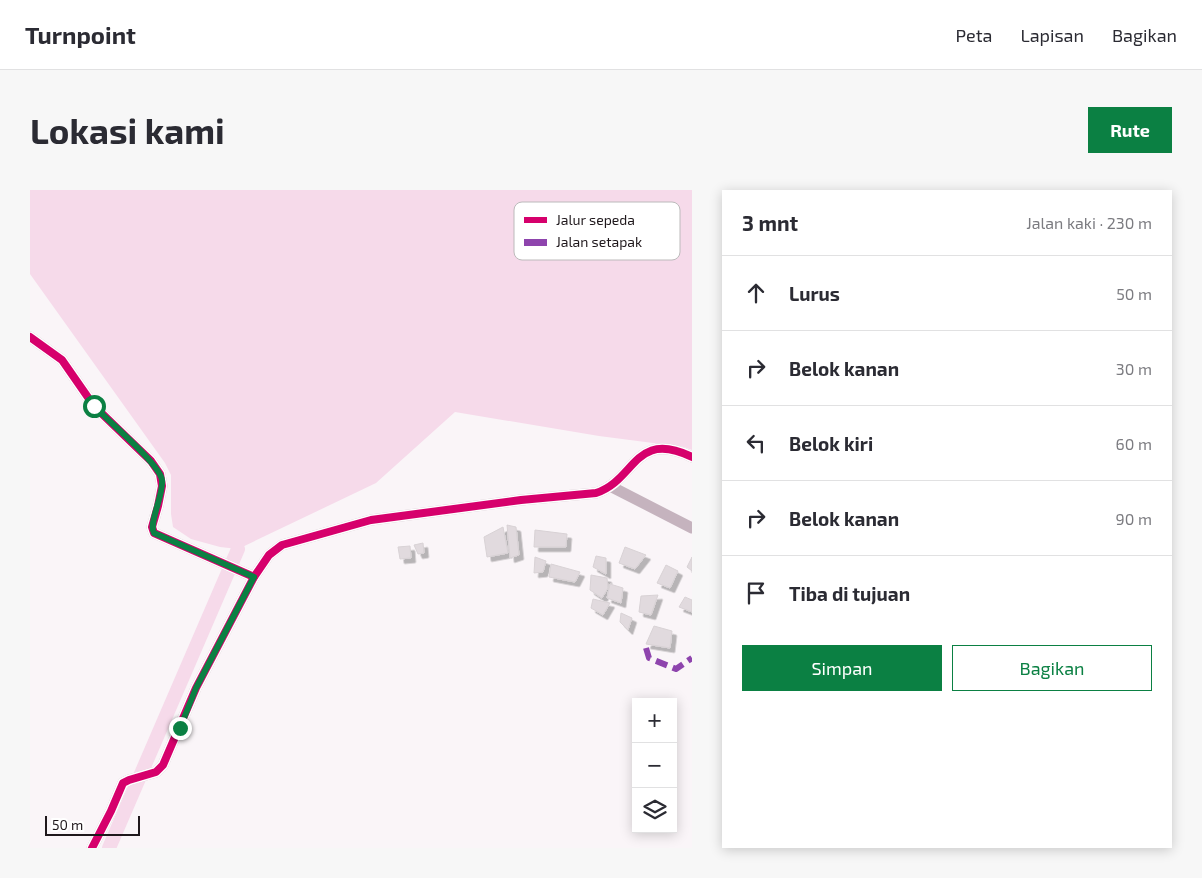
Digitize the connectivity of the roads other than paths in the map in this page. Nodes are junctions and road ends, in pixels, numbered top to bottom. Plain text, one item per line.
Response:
1 (30, 337) edge
2 (692, 457) edge
3 (610, 486) junction
4 (692, 528) edge
5 (254, 577) junction
6 (92, 848) edge

1 - 5 street
2 - 3 street
3 - 4 street
3 - 5 street
5 - 6 street

